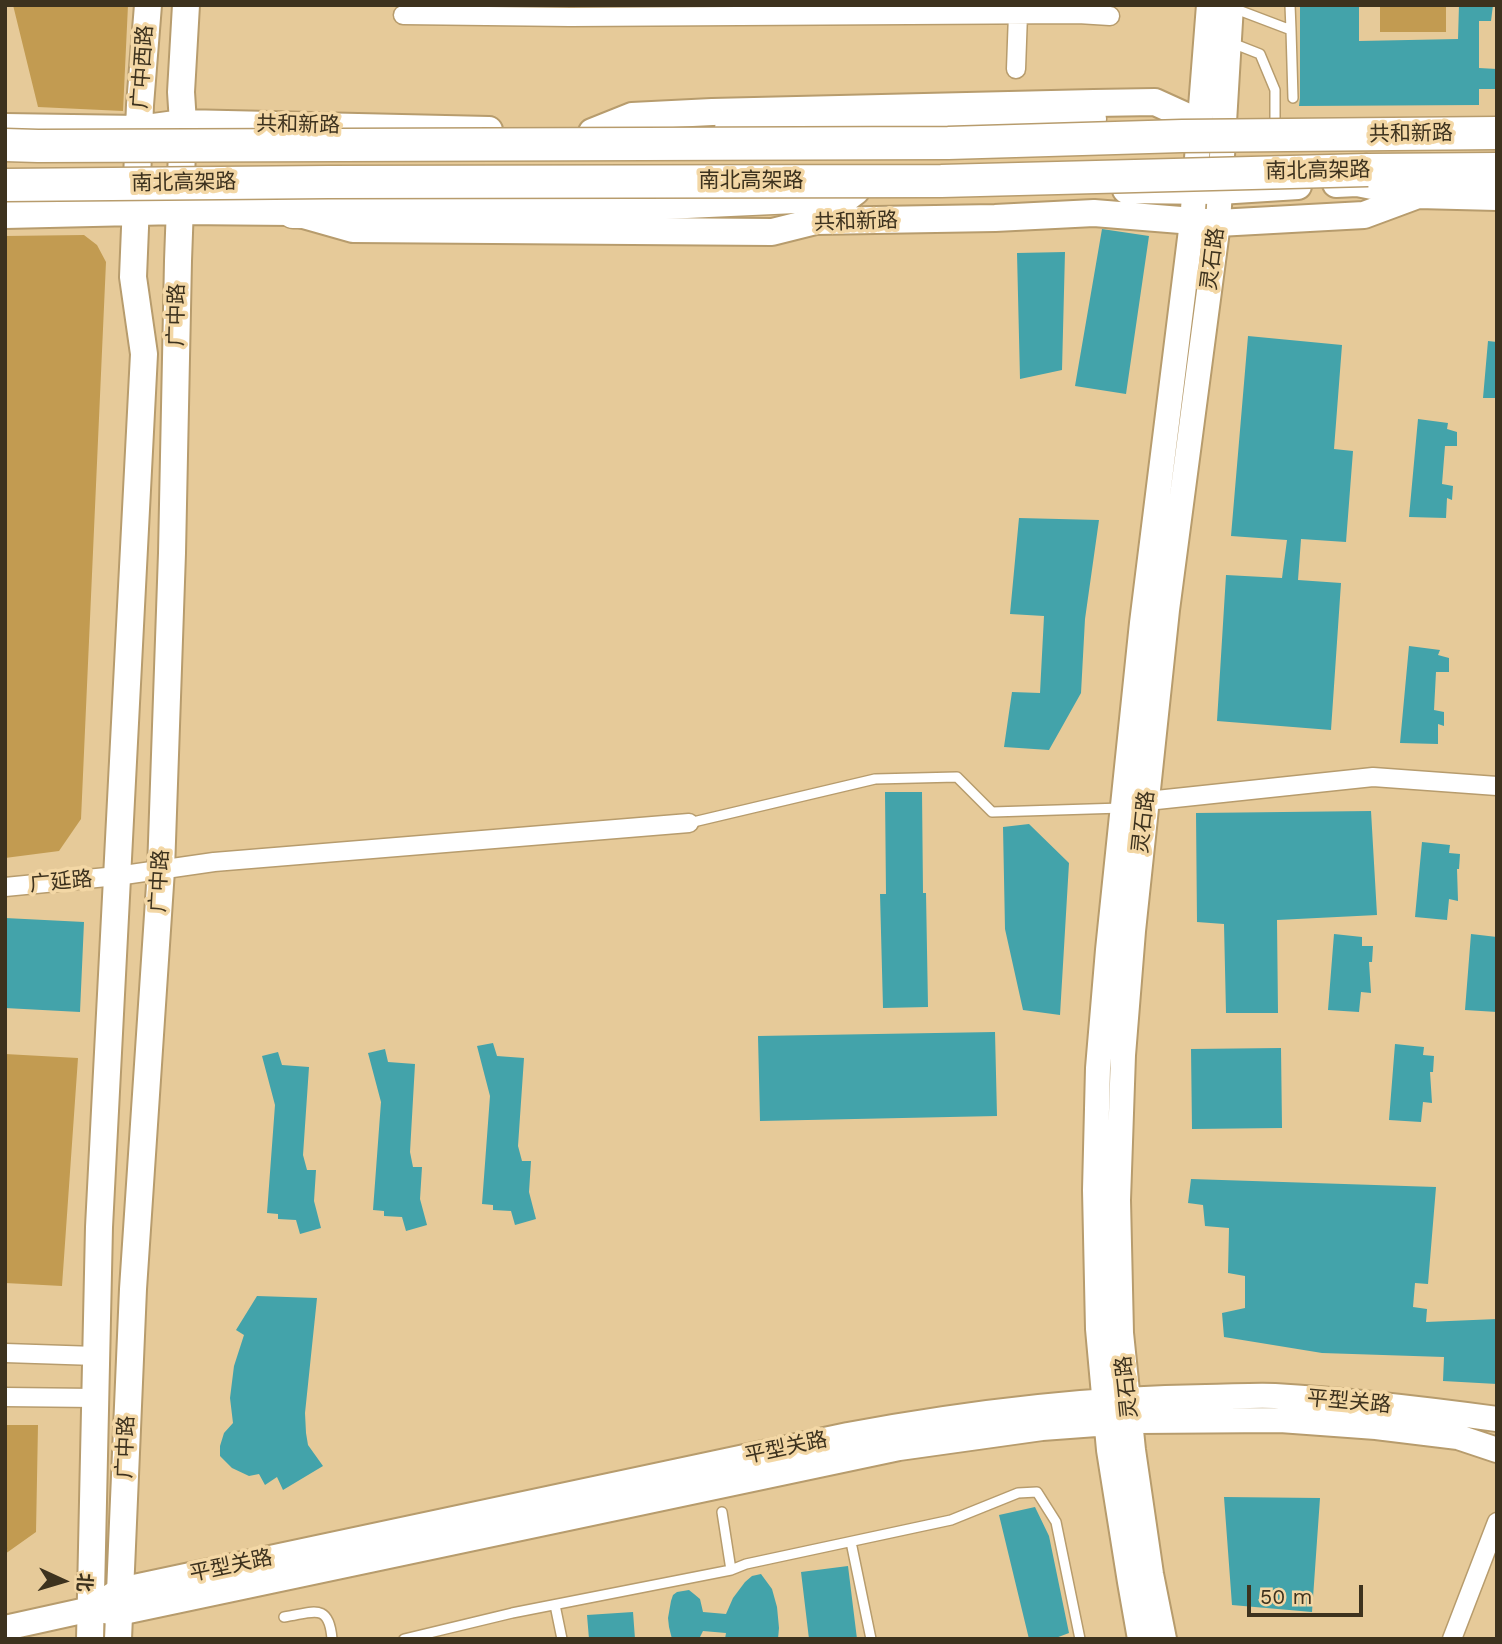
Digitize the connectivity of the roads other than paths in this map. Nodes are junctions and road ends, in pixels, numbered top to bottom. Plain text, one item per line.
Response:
1 (148, 5) edge
2 (186, 5) edge
3 (1290, 5) edge
4 (1230, 7) edge
5 (1078, 9) edge
6 (1018, 14) junction
7 (403, 15) dead end
8 (1110, 16) dead end
9 (1291, 30) junction
10 (1229, 42) junction
11 (1016, 69) dead end
12 (1293, 98) dead end
13 (1212, 122) junction
14 (183, 123) junction
15 (5, 127) edge
16 (1275, 128) junction
17 (139, 129) junction
18 (592, 132) junction
19 (1497, 133) edge
20 (1365, 134) junction
21 (5, 145) edge
22 (1497, 169) edge
23 (5, 185) edge
24 (956, 186) junction
25 (856, 191) junction
26 (1207, 191) junction
27 (1418, 195) junction
28 (1497, 197) edge
29 (180, 211) junction
30 (137, 212) junction
31 (293, 212) junction
32 (5, 215) edge
33 (1010, 217) junction
34 (816, 221) junction
35 (1192, 222) junction
36 (1218, 223) junction
37 (1497, 786) edge
38 (1135, 804) junction
39 (689, 823) joint
40 (161, 870) junction
41 (117, 876) junction
42 (5, 887) edge
43 (5, 1353) edge
44 (96, 1356) junction
45 (5, 1396) edge
46 (95, 1398) junction
47 (1117, 1411) junction
48 (1497, 1419) edge
49 (1497, 1450) edge
50 (722, 1512) dead end
51 (1497, 1522) edge
52 (851, 1542) junction
53 (731, 1570) junction
54 (555, 1605) junction
55 (91, 1609) junction
56 (119, 1614) edge
57 (284, 1617) dead end
58 (456, 1626) junction
59 (5, 1628) edge
60 (90, 1639) edge
61 (332, 1639) edge
62 (404, 1639) edge
63 (457, 1639) edge
64 (562, 1639) edge
65 (871, 1639) edge
66 (1080, 1639) edge
67 (1140, 1639) edge
68 (1164, 1639) edge
69 (1452, 1639) edge

1 - 17 main road, 广中西路
2 - 14 main road, 广中西路
3 - 9 lane
4 - 9 lane
4 - 10 main road, 灵石路
4 - 13 main road, 灵石路
5 - 6 street
5 - 8 street
6 - 7 street
6 - 11 street
9 - 12 lane
10 - 13 main road, 灵石路
10 - 16 lane
13 - 16 main road, 共和新路
13 - 18 main road, 共和新路
13 - 26 main road, 灵石路
14 - 17 main road, 共和新路
14 - 18 main road, 共和新路
14 - 29 main road, 广中路
15 - 17 main road, 共和新路
16 - 19 main road, 共和新路
17 - 30 main road, 广中路
18 - 20 highway, bridge
19 - 20 highway, 南北高架路, bridge
20 - 21 highway, 南北高架路, bridge
22 - 24 highway, 南北高架路, bridge
23 - 24 highway, 南北高架路, bridge
24 - 25 main road, 共和新路
24 - 26 main road, 共和新路
24 - 31 highway, bridge
24 - 33 main road
25 - 31 main road, 共和新路
25 - 34 main road
26 - 27 main road, 共和新路
26 - 35 main road, 灵石路
26 - 36 main road, 灵石路
27 - 28 main road, 共和新路
27 - 36 main road, 共和新路
29 - 30 main road, 共和新路
29 - 31 main road, 共和新路
29 - 40 main road, 广中路
30 - 32 main road, 共和新路
30 - 41 main road, 广中路
31 - 34 main road, 共和新路
33 - 34 main road, 共和新路
33 - 35 main road, 共和新路
35 - 36 main road, 共和新路
35 - 38 main road, 灵石路
36 - 38 main road, 灵石路
37 - 38 street
38 - 39 lane
38 - 47 main road, 灵石路
39 - 40 street, 广延路
40 - 41 street, 广延路
40 - 56 main road, 广中路
41 - 42 street, 广延路
41 - 44 main road, 广中路
43 - 44 street
44 - 46 main road, 广中路
45 - 46 street
46 - 55 main road, 广中路
47 - 48 main road, 平型关路
47 - 49 main road, 平型关路
47 - 56 main road, 平型关路
47 - 67 main road, 灵石路
47 - 68 main road, 灵石路
50 - 53 lane
51 - 69 street
52 - 53 lane
52 - 65 lane
52 - 66 lane
53 - 54 lane
54 - 58 lane
54 - 64 lane
55 - 56 main road, 平型关路
55 - 59 main road, 平型关路
55 - 60 main road, 广中路
57 - 61 lane
58 - 62 lane
58 - 63 lane

